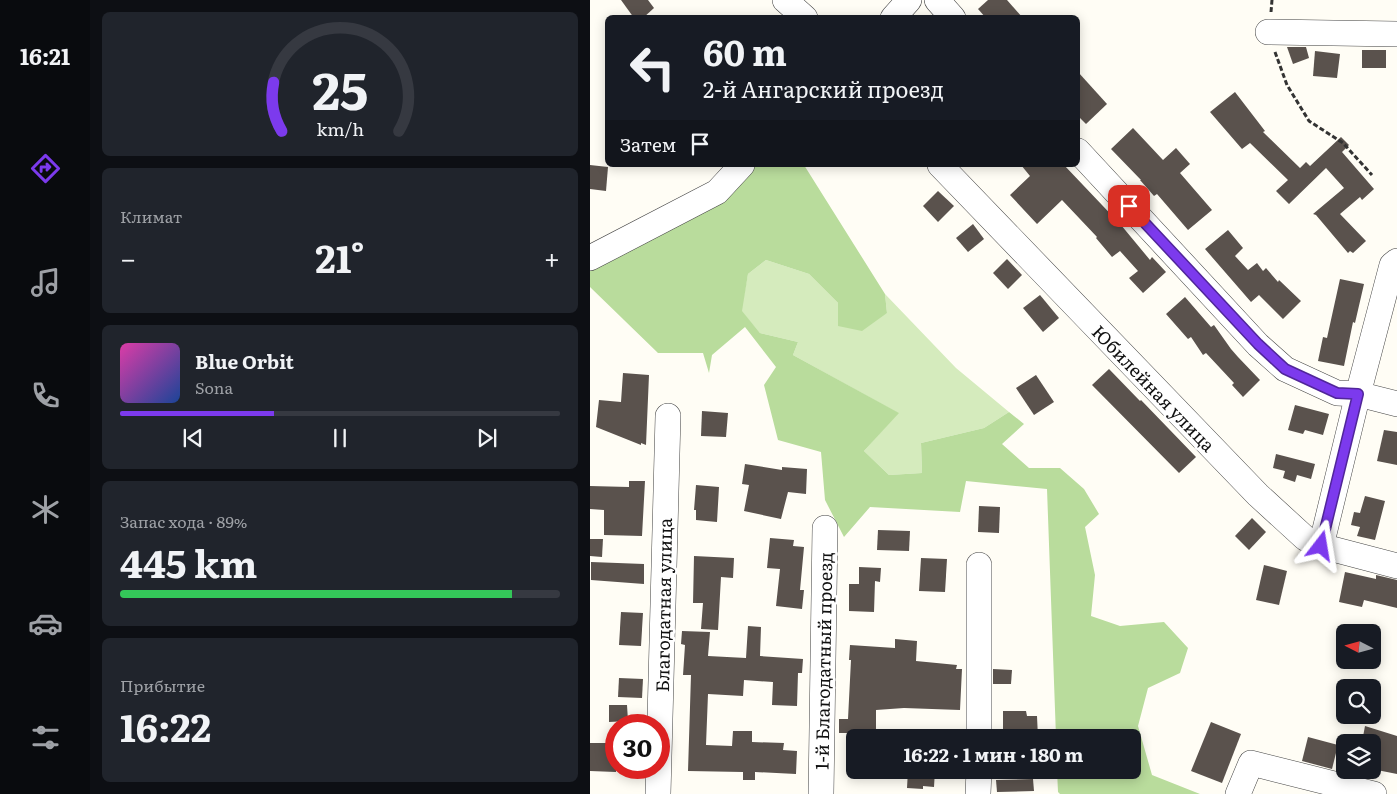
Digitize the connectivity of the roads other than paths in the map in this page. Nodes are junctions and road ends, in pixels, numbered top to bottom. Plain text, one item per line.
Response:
1 (785, 0) edge
2 (909, 0) edge
3 (937, 0) edge
4 (802, 15) edge
5 (895, 15) edge
6 (950, 15) edge
7 (1268, 32) road end
8 (1397, 34) edge
9 (1080, 153) edge
10 (740, 167) edge
11 (942, 167) edge
12 (590, 258) edge
13 (1397, 261) edge
14 (1358, 394) junction
15 (1397, 404) edge
16 (668, 416) dead end
17 (825, 528) dead end
18 (1321, 546) junction
19 (978, 565) dead end
20 (1397, 566) edge
21 (978, 729) edge
22 (978, 779) edge
23 (658, 794) edge
24 (821, 794) edge
25 (978, 794) edge
26 (1238, 794) edge
27 (1374, 794) edge

1 - 4 street
2 - 5 street
3 - 6 street
7 - 8 street
9 - 14 street
10 - 12 street
11 - 18 street, Юбилейная улица
13 - 14 street
14 - 15 street
14 - 18 street
16 - 23 street, Благодатная улица
17 - 24 street, 1-й Благодатный проезд
18 - 20 street, Юбилейная улица
19 - 21 street
22 - 25 street
26 - 27 street

